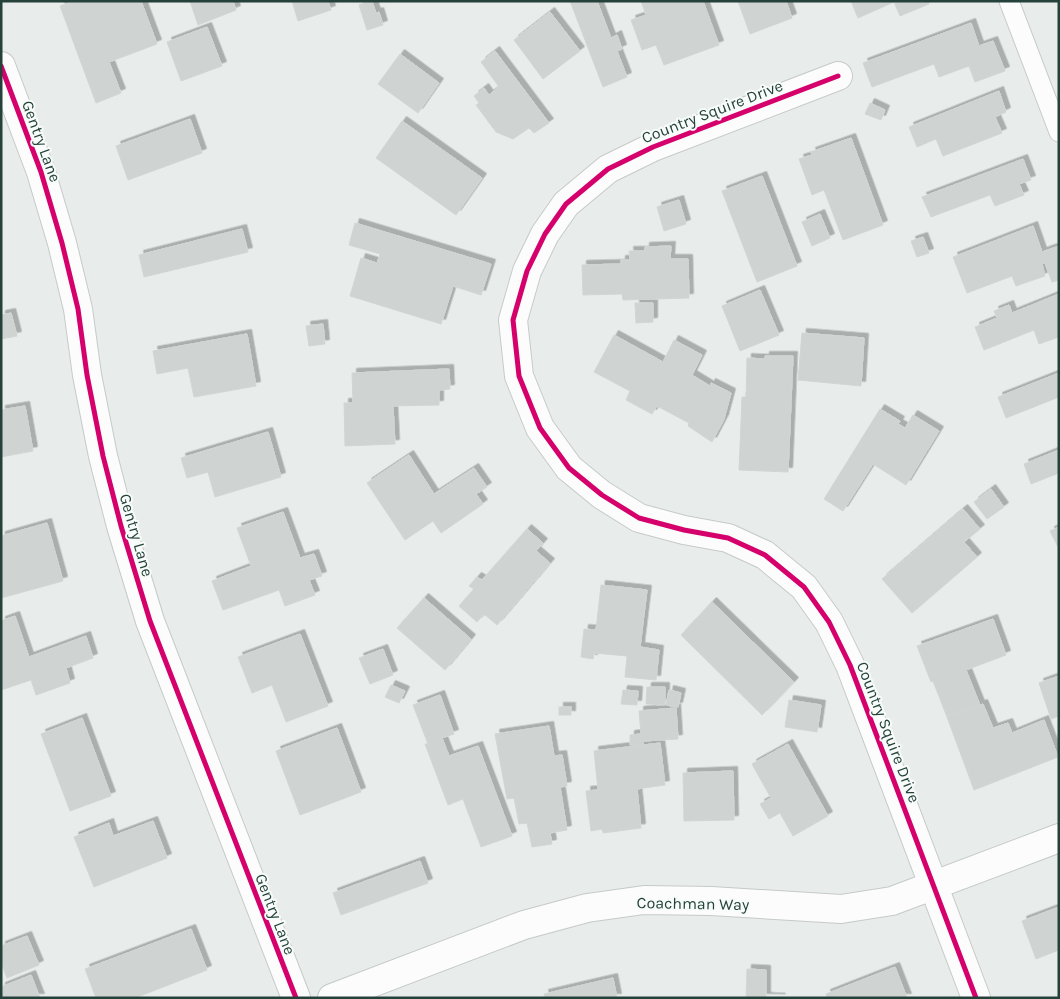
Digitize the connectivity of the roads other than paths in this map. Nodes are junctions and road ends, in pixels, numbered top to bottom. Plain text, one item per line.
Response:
1 (1009, 1) edge
2 (1, 66) edge
3 (838, 76) dead end
4 (1059, 132) edge
5 (1059, 838) edge
6 (933, 885) junction
7 (296, 998) edge
8 (332, 998) edge
9 (976, 998) edge

1 - 4 lane
2 - 7 street, Gentry Lane
3 - 6 street, Country Squire Drive
5 - 6 street, Coachman Way
6 - 8 street, Coachman Way
6 - 9 street, Country Squire Drive

